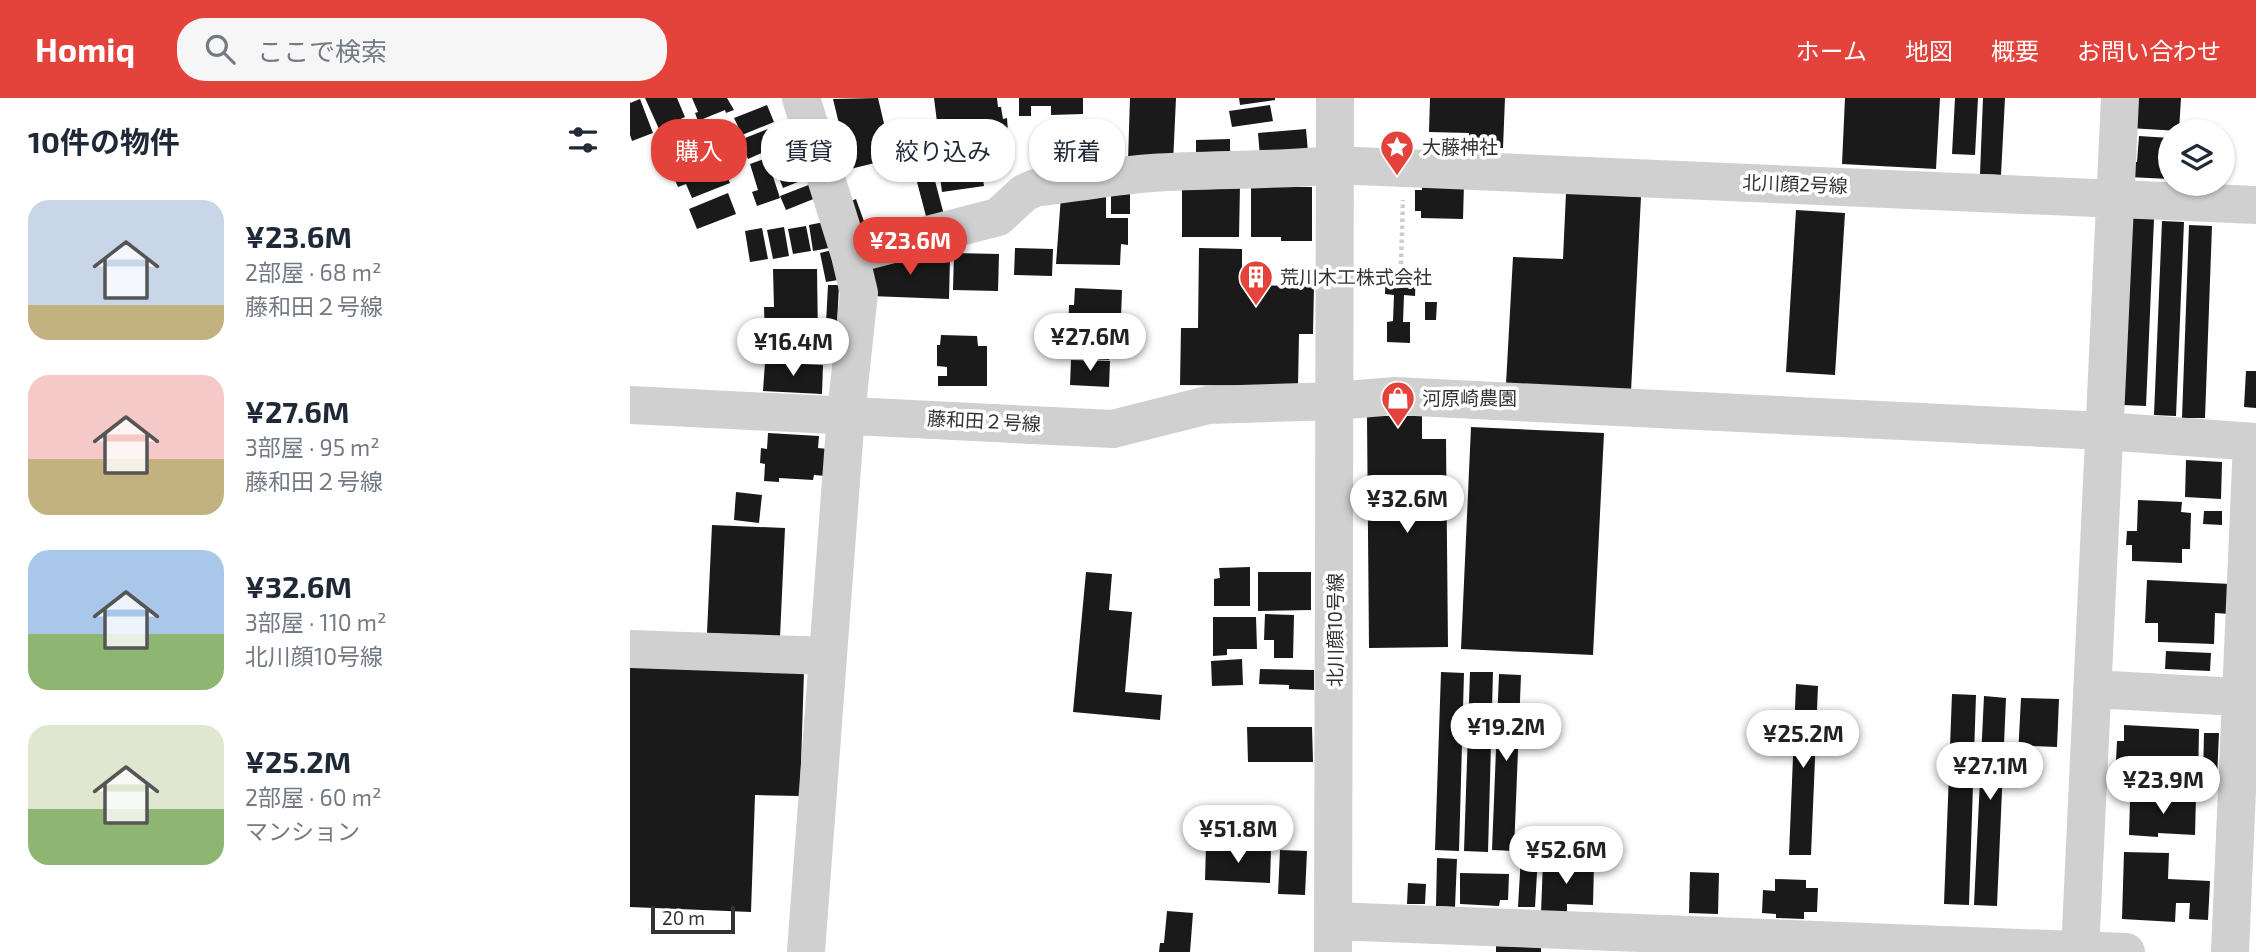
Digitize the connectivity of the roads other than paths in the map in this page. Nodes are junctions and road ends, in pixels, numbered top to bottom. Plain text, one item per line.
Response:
1 (801, 98) edge
2 (1335, 98) edge
3 (2120, 98) edge
4 (1334, 165) junction
5 (2115, 198) junction
6 (2256, 205) edge
7 (850, 256) junction
8 (1335, 401) junction
9 (630, 405) edge
10 (846, 414) junction
11 (2104, 432) junction
12 (2254, 442) edge
13 (630, 649) edge
14 (828, 656) junction
15 (2092, 689) junction
16 (2249, 698) edge
17 (1333, 937) edge
18 (2080, 951) edge
19 (806, 952) edge
20 (2126, 952) edge
21 (2230, 952) edge

1 - 7 street
2 - 4 street, 北川顔10号線
3 - 5 street
4 - 5 street, 北川顔2号線
4 - 7 street, 北川顔2号線
4 - 8 street, 北川顔10号線
5 - 6 street, 北川顔2号線
5 - 11 street
7 - 10 street
8 - 10 street, 藤和田２号線
8 - 11 street, 藤和田２号線
8 - 17 street, 北川顔10号線
9 - 10 street, 藤和田２号線
10 - 14 street
11 - 12 street, 藤和田２号線
11 - 15 street
12 - 16 street
13 - 14 street
14 - 19 street
15 - 16 street
15 - 18 street
16 - 21 street
17 - 18 street
18 - 20 street

